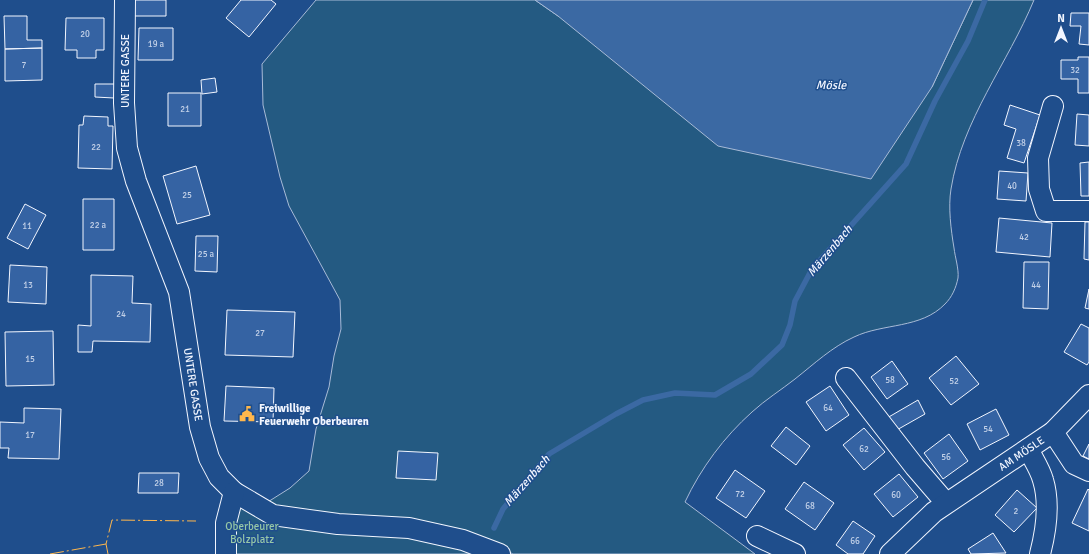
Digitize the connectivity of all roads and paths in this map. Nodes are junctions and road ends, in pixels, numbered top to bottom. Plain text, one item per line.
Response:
1 (125, 0) edge
2 (1054, 106) dead end
3 (1089, 211) edge
4 (846, 378) dead end
5 (1089, 395) edge
6 (1053, 432) junction
7 (1028, 449) junction
8 (1089, 471) edge
9 (234, 492) junction
10 (946, 503) junction
11 (757, 536) dead end
12 (226, 554) edge
13 (500, 554) edge
14 (795, 554) edge
15 (890, 554) edge
16 (1040, 554) edge

1 - 9 street, UNTERE GASSE
2 - 3 street
4 - 10 street
5 - 6 street, AM MÖSLE
6 - 7 street, AM MÖSLE
6 - 8 street
7 - 10 street, AM MÖSLE
7 - 16 street
9 - 12 street
9 - 13 street, UNTERE GASSE
10 - 15 street, AM MÖSLE
11 - 14 street

